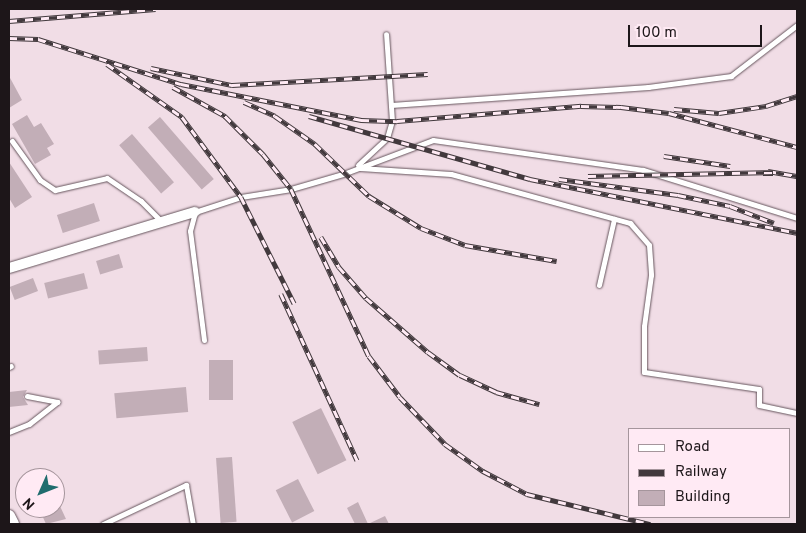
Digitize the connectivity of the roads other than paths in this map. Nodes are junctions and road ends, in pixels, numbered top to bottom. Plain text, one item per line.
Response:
1 (797, 25) edge
2 (386, 34) dead end
3 (391, 106) junction
4 (12, 141) dead end
5 (356, 168) junction
6 (196, 212) junction
7 (797, 218) edge
8 (614, 219) junction
9 (162, 223) junction
10 (9, 268) edge
11 (599, 286) dead end
12 (204, 340) dead end
13 (27, 396) dead end
14 (797, 413) edge
15 (9, 432) edge
16 (9, 516) edge
17 (12, 524) edge
18 (103, 524) edge
19 (193, 524) edge

1 - 3 lane
2 - 3 lane
3 - 5 lane
4 - 9 lane
5 - 6 lane
5 - 7 lane
5 - 8 lane
6 - 9 street
6 - 12 lane
8 - 11 lane
8 - 14 lane
9 - 10 street
13 - 15 lane
16 - 17 street
18 - 19 lane

